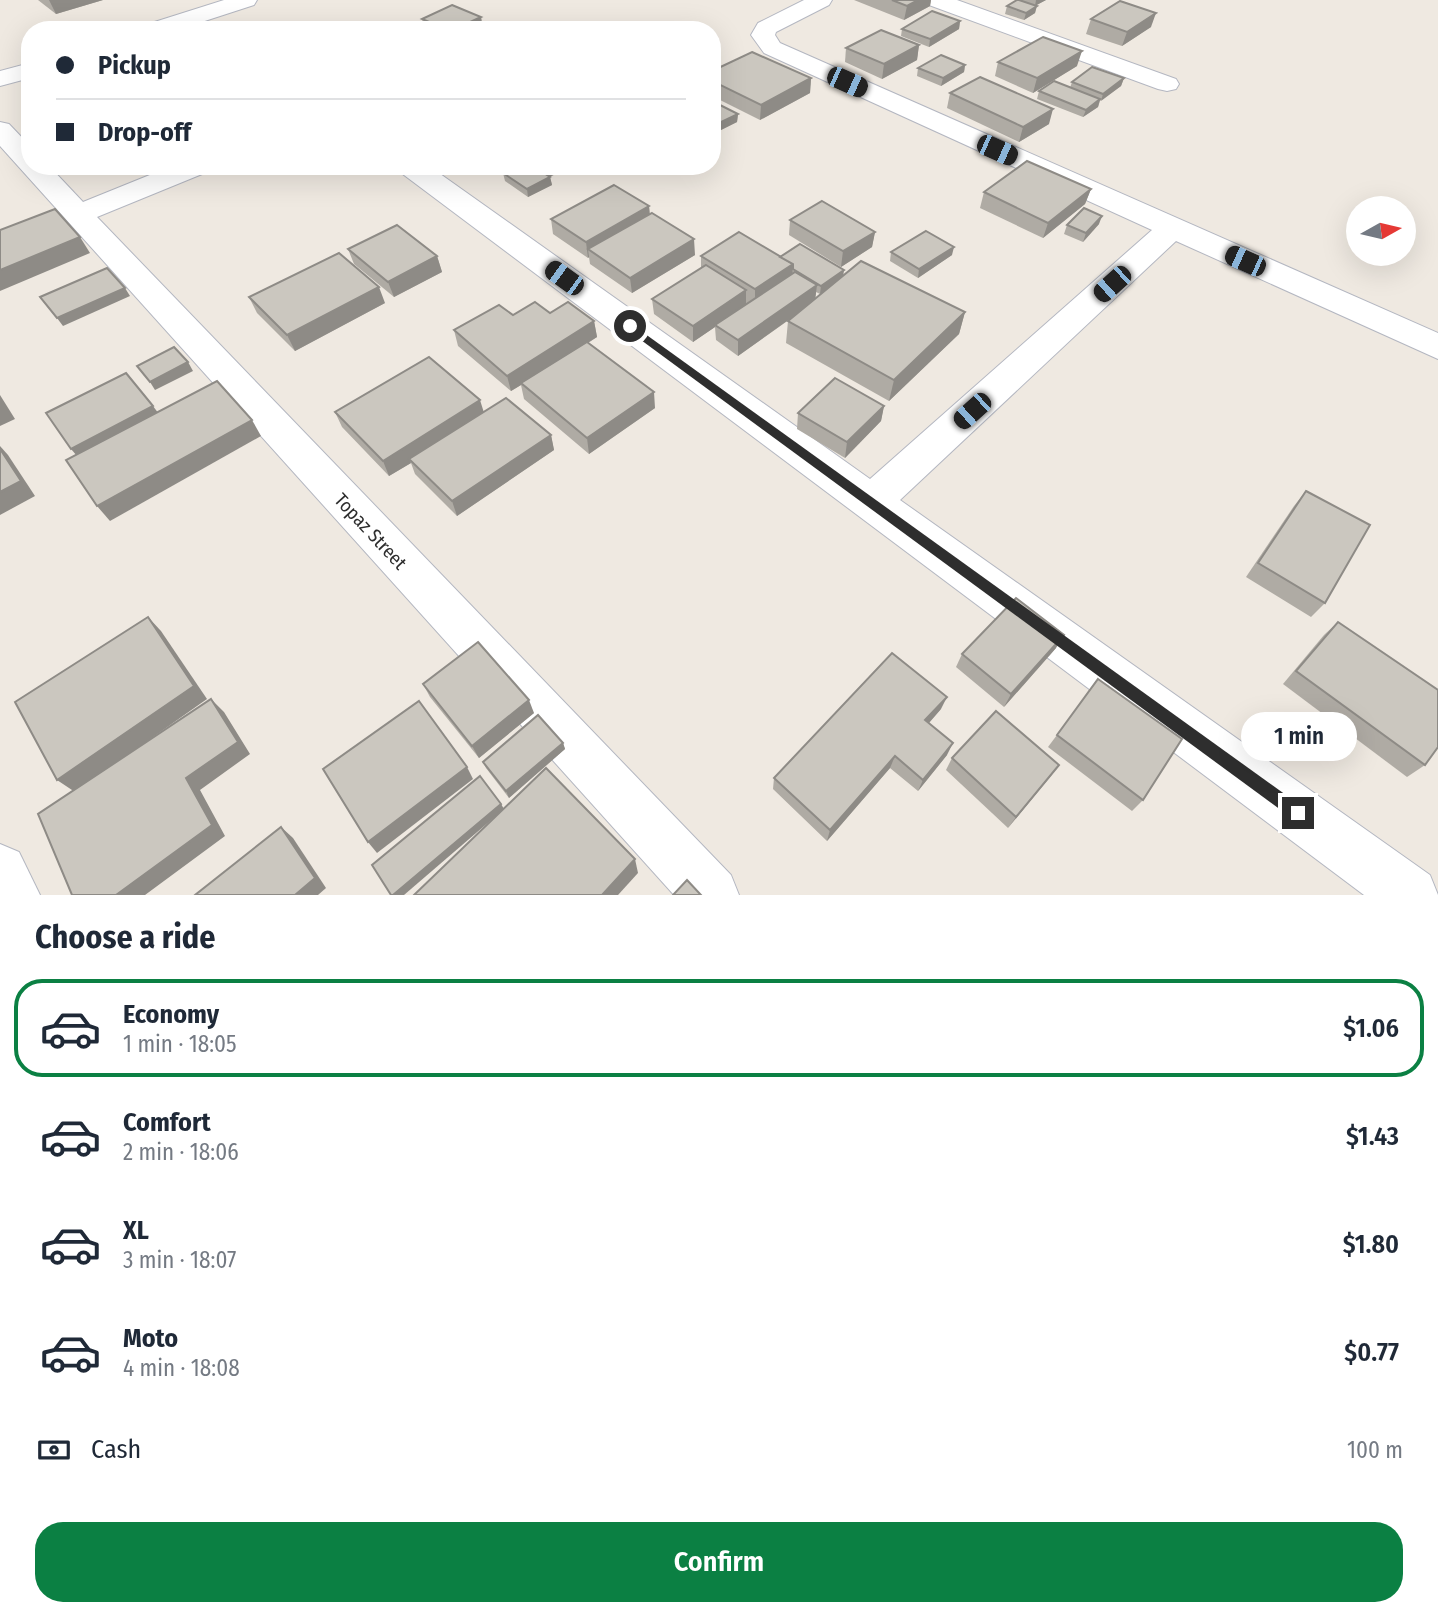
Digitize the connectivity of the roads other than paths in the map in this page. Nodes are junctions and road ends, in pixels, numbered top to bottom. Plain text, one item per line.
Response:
1 (246, 0) edge
2 (821, 0) edge
3 (937, 0) edge
4 (181, 21) edge
5 (21, 73) edge
6 (0, 79) edge
7 (1167, 84) dead end
8 (0, 130) edge
9 (21, 154) edge
10 (40, 175) edge
11 (175, 175) edge
12 (422, 175) edge
13 (76, 215) junction
14 (1172, 229) junction
15 (1438, 347) edge
16 (871, 502) junction
17 (0, 871) edge
18 (12, 895) edge
19 (711, 895) edge
20 (1410, 895) edge

1 - 4 street
2 - 14 street
3 - 7 street
5 - 6 street
8 - 9 street, Topaz Street
10 - 13 street, Topaz Street
11 - 13 street
12 - 16 street
13 - 19 street, Topaz Street
14 - 15 street
14 - 16 street
16 - 20 street
17 - 18 street

